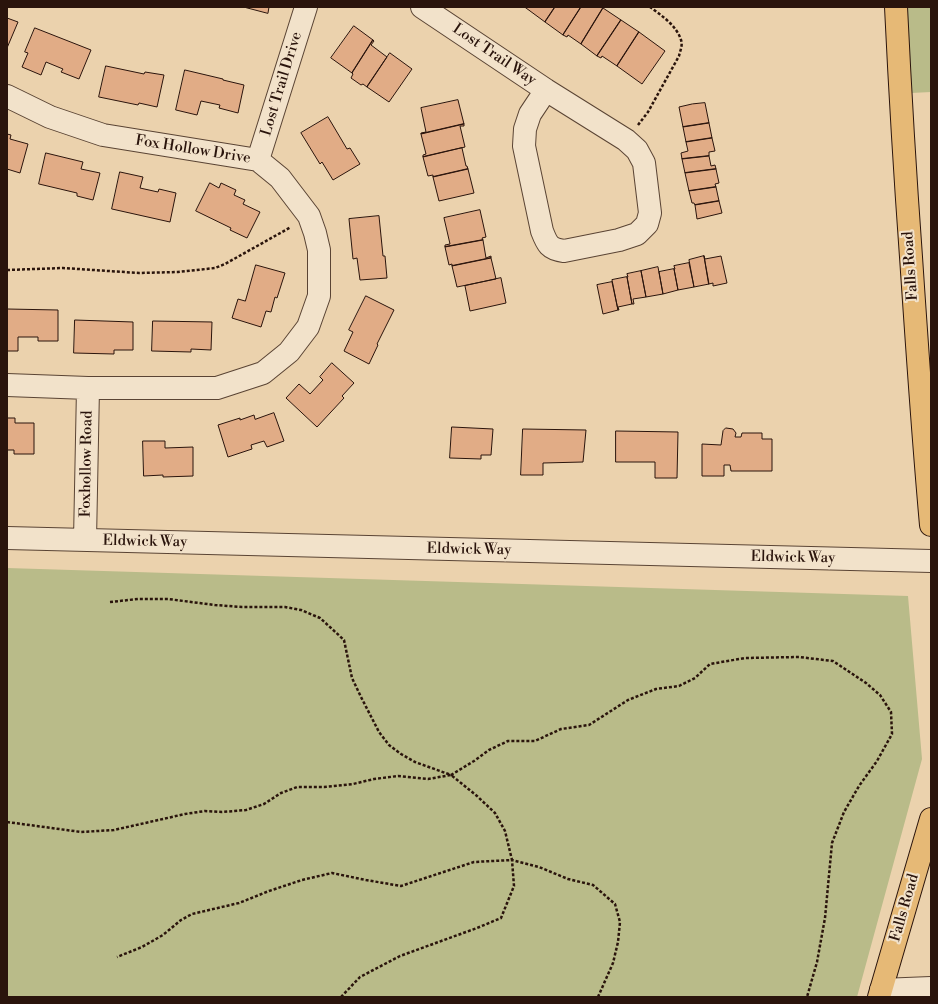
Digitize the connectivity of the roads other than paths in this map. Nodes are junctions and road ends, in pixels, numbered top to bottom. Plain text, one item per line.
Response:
1 (306, 7) edge
2 (422, 7) edge
3 (896, 7) edge
4 (546, 90) junction
5 (7, 96) edge
6 (258, 160) junction
7 (7, 385) edge
8 (88, 388) junction
9 (931, 525) edge
10 (7, 538) edge
11 (85, 540) junction
12 (931, 561) edge
13 (931, 819) edge
14 (931, 988) edge
15 (880, 994) edge

1 - 6 street, Lost Trail Drive
2 - 4 street, Lost Trail Way
3 - 9 main road, Falls Road
4 - 4 street, Lost Trail Way
5 - 6 street, Fox Hollow Drive
6 - 8 street, Fox Hollow Drive
7 - 8 street, Fox Hollow Drive
8 - 11 street, Foxhollow Road
10 - 11 street, Eldwick Way
11 - 12 street, Eldwick Way
13 - 15 main road, Falls Road
14 - 15 street

